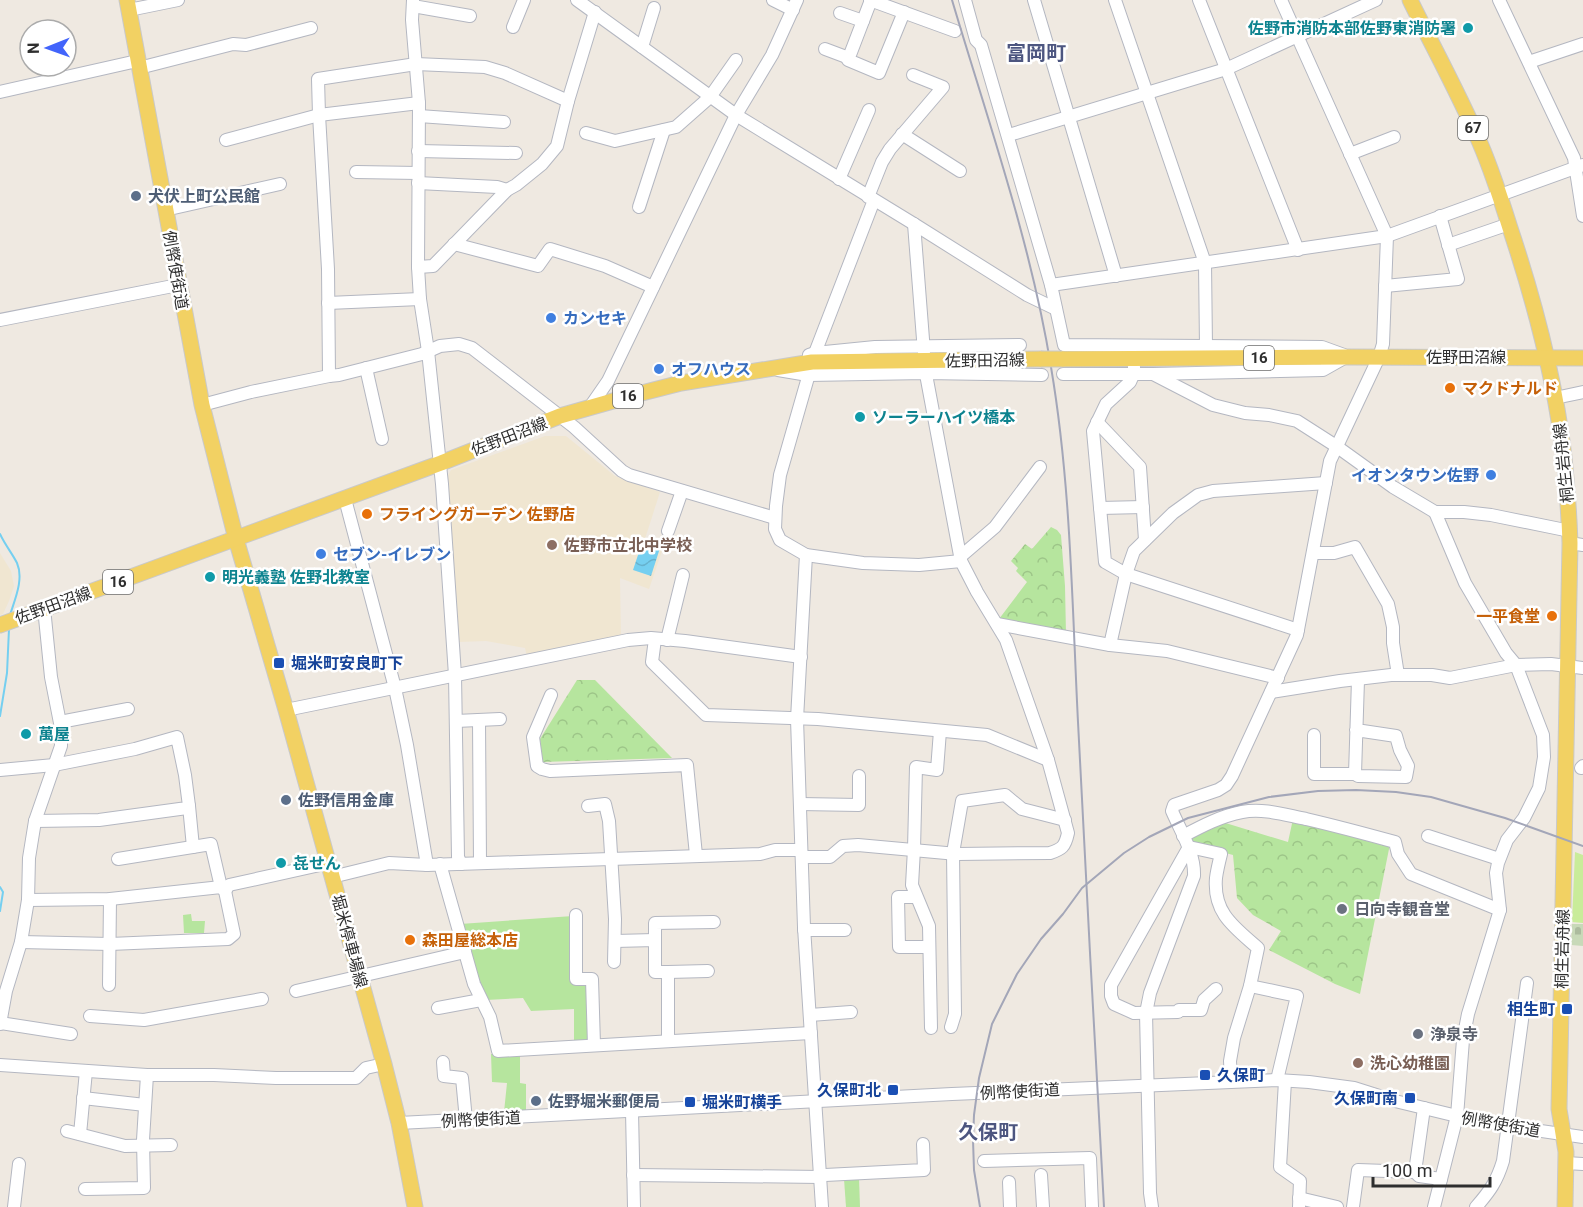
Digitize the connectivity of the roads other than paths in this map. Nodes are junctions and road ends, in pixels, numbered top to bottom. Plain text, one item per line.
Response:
1 (178, 0) edge
2 (524, 0) edge
3 (577, 0) edge
4 (773, 0) edge
5 (870, 0) edge
6 (965, 0) edge
7 (1034, 0) edge
8 (1115, 0) edge
9 (1199, 0) edge
10 (1281, 0) edge
11 (1376, 0) edge
12 (1410, 0) edge
13 (1500, 0) edge
14 (413, 3) edge
15 (889, 3) edge
16 (128, 5) edge
17 (795, 5) edge
18 (592, 7) edge
19 (654, 8) dead end
20 (904, 12) junction
21 (840, 13) dead end
22 (470, 16) dead end
23 (863, 21) junction
24 (513, 27) dead end
25 (311, 28) dead end
26 (955, 31) dead end
27 (1297, 38) junction
28 (1583, 44) edge
29 (642, 47) junction
30 (825, 49) dead end
31 (849, 58) junction
32 (736, 60) dead end
33 (1529, 62) junction
34 (416, 64) junction
35 (138, 65) junction
36 (1226, 69) junction
37 (913, 75) dead end
38 (0, 92) edge
39 (1147, 92) junction
40 (710, 97) junction
41 (568, 102) junction
42 (419, 103) junction
43 (869, 110) dead end
44 (318, 115) junction
45 (736, 116) junction
46 (419, 117) junction
47 (1069, 117) junction
48 (504, 122) dead end
49 (664, 130) junction
50 (586, 133) dead end
51 (902, 134) junction
52 (1009, 135) junction
53 (1394, 137) dead end
54 (226, 140) dead end
55 (418, 151) junction
56 (516, 153) dead end
57 (1350, 154) junction
58 (1579, 166) edge
59 (960, 171) dead end
60 (356, 172) dead end
61 (418, 178) junction
62 (839, 179) junction
63 (280, 184) dead end
64 (507, 190) junction
65 (1500, 196) junction
66 (871, 198) junction
67 (639, 207) dead end
68 (165, 210) junction
69 (1440, 216) junction
70 (1583, 216) edge
71 (914, 224) junction
72 (1509, 224) junction
73 (1387, 236) junction
74 (454, 244) junction
75 (1448, 245) junction
76 (1298, 250) junction
77 (1205, 263) junction
78 (418, 267) junction
79 (1116, 276) junction
80 (178, 285) junction
81 (1051, 285) junction
82 (1385, 286) junction
83 (653, 287) junction
84 (420, 299) junction
85 (328, 303) junction
86 (1056, 309) junction
87 (0, 320) edge
88 (1020, 345) dead end
89 (1206, 347) junction
90 (924, 349) junction
91 (428, 351) junction
92 (1347, 357) junction
93 (1379, 357) junction
94 (1547, 358) junction
95 (1583, 358) edge
96 (812, 363) junction
97 (1063, 367) junction
98 (366, 368) junction
99 (1134, 370) junction
100 (925, 371) junction
101 (1154, 374) junction
102 (1042, 375) dead end
103 (329, 376) junction
104 (1583, 392) edge
105 (1555, 398) junction
106 (202, 405) junction
107 (590, 407) junction
108 (560, 416) junction
109 (1097, 422) junction
110 (382, 440) dead end
111 (1336, 446) junction
112 (441, 463) junction
113 (1040, 467) dead end
114 (1326, 483) junction
115 (682, 491) junction
116 (345, 499) junction
117 (1143, 507) junction
118 (1100, 508) junction
119 (1435, 512) junction
120 (775, 518) junction
121 (668, 531) dead end
122 (236, 539) junction
123 (1145, 540) junction
124 (1574, 540) edge
125 (1313, 553) junction
126 (806, 555) junction
127 (961, 559) junction
128 (1126, 574) junction
129 (683, 575) dead end
130 (44, 608) junction
131 (997, 624) junction
132 (0, 625) edge
133 (1298, 630) junction
134 (661, 639) junction
135 (1110, 645) junction
136 (801, 657) junction
137 (1516, 665) junction
138 (1576, 667) edge
139 (455, 675) junction
140 (1398, 675) junction
141 (1278, 678) junction
142 (1358, 680) junction
143 (395, 688) junction
144 (1271, 692) junction
145 (552, 695) dead end
146 (128, 709) dead end
147 (286, 710) junction
148 (500, 719) dead end
149 (797, 719) junction
150 (479, 720) junction
151 (456, 721) junction
152 (60, 722) junction
153 (1356, 730) junction
154 (940, 731) junction
155 (1314, 735) dead end
156 (1048, 760) junction
157 (54, 765) junction
158 (0, 770) edge
159 (1355, 774) junction
160 (859, 776) dead end
161 (800, 804) junction
162 (189, 806) junction
163 (588, 806) dead end
164 (1065, 820) junction
165 (35, 821) junction
166 (1428, 836) dead end
167 (1186, 842) junction
168 (193, 847) junction
169 (914, 849) junction
170 (802, 852) junction
171 (953, 853) junction
172 (696, 855) junction
173 (118, 859) dead end
174 (611, 859) junction
175 (1499, 859) junction
176 (480, 863) junction
177 (440, 864) junction
178 (461, 864) junction
179 (426, 865) junction
180 (330, 870) junction
181 (223, 889) junction
182 (916, 897) junction
183 (110, 899) junction
184 (28, 900) junction
185 (1500, 910) junction
186 (576, 915) dead end
187 (714, 922) dead end
188 (804, 930) junction
189 (845, 930) dead end
190 (655, 940) junction
191 (615, 941) junction
192 (21, 942) junction
193 (110, 944) junction
194 (929, 946) junction
195 (465, 952) junction
196 (614, 962) dead end
197 (708, 971) dead end
198 (668, 972) junction
199 (359, 976) junction
200 (1527, 983) dead end
201 (109, 985) dead end
202 (1250, 986) junction
203 (1216, 989) dead end
204 (296, 991) dead end
205 (262, 999) dead end
206 (482, 1000) junction
207 (438, 1008) dead end
208 (851, 1012) dead end
209 (1146, 1013) junction
210 (810, 1015) junction
211 (90, 1016) dead end
212 (0, 1024) edge
213 (951, 1027) dead end
214 (930, 1028) dead end
215 (811, 1033) junction
216 (71, 1034) dead end
217 (668, 1041) junction
218 (594, 1045) junction
219 (443, 1062) dead end
220 (384, 1064) junction
221 (0, 1065) edge
222 (86, 1071) junction
223 (147, 1075) junction
224 (1281, 1080) junction
225 (1231, 1082) junction
226 (1148, 1085) junction
227 (83, 1098) junction
228 (816, 1101) junction
229 (145, 1105) junction
230 (1424, 1108) junction
231 (632, 1111) junction
232 (1457, 1116) junction
233 (466, 1120) junction
234 (399, 1123) junction
235 (1507, 1126) junction
236 (67, 1131) dead end
237 (80, 1134) junction
238 (1563, 1134) junction
239 (1583, 1137) edge
240 (923, 1144) dead end
241 (171, 1145) dead end
242 (143, 1146) junction
243 (984, 1161) dead end
244 (1566, 1163) junction
245 (19, 1164) dead end
246 (1583, 1164) edge
247 (1415, 1172) junction
248 (633, 1175) junction
249 (1041, 1175) dead end
250 (820, 1177) junction
251 (1442, 1179) junction
252 (1009, 1182) dead end
253 (85, 1189) dead end
254 (1299, 1203) edge
255 (14, 1207) edge
256 (415, 1207) edge
257 (634, 1207) edge
258 (822, 1207) edge
259 (1010, 1207) edge
260 (1043, 1207) edge
261 (1092, 1207) edge
262 (1152, 1207) edge
263 (1336, 1207) edge
264 (1353, 1207) edge
265 (1434, 1207) edge
266 (1476, 1207) edge
267 (1565, 1207) edge

1 - 16 street
2 - 24 street
3 - 18 street
4 - 17 street
5 - 15 street
5 - 23 street
6 - 52 street
7 - 47 street
8 - 39 street
9 - 36 street
10 - 27 street
11 - 27 street
12 - 65 main road, 桐生岩舟線 / 67
13 - 33 street
14 - 22 street
14 - 34 street
15 - 20 street
16 - 35 main road, 例幣使街道
17 - 45 street
18 - 29 street
18 - 41 street
19 - 29 street
20 - 26 street
20 - 31 street
21 - 23 street
23 - 31 street
25 - 35 street
27 - 36 street
27 - 57 street
28 - 33 street
29 - 40 street
30 - 31 street
32 - 40 street
33 - 58 street
34 - 41 street
34 - 42 street
34 - 44 street
35 - 38 street
35 - 68 main road, 例幣使街道
36 - 39 street
36 - 76 street
37 - 51 street
39 - 47 street
39 - 77 street
40 - 45 street
40 - 49 street
41 - 64 street
42 - 44 street
42 - 46 street
43 - 62 street
44 - 54 street
44 - 85 street
45 - 62 street
45 - 83 street
46 - 48 street
46 - 55 street
47 - 52 street
47 - 79 street
49 - 50 street
49 - 67 street
51 - 59 street
51 - 66 street
52 - 81 street
53 - 57 street
55 - 56 street
55 - 61 street
57 - 73 street
58 - 65 street
58 - 70 street
60 - 61 street
61 - 64 street
61 - 78 street
62 - 66 street
63 - 68 street
64 - 74 street
65 - 69 street
65 - 72 main road, 桐生岩舟線 / 67
66 - 71 street
66 - 96 street
68 - 80 main road, 例幣使街道
69 - 73 street
69 - 75 street
71 - 86 street
71 - 90 street
72 - 75 street
72 - 94 main road, 桐生岩舟線 / 67
73 - 76 street
73 - 82 street
74 - 78 street
74 - 83 street
75 - 82 street
76 - 77 street
77 - 79 street
77 - 89 street
78 - 84 street
79 - 81 street
80 - 87 street
80 - 106 main road, 例幣使街道
81 - 86 street
82 - 93 street
83 - 107 street
84 - 85 street
84 - 91 street
85 - 103 street
86 - 89 street
88 - 90 street
89 - 92 street
90 - 96 street
91 - 98 street
91 - 108 street
91 - 112 street
92 - 93 main road, 佐野田沼線 / 16
92 - 97 main road, 佐野田沼線 / 16
92 - 101 street
93 - 94 main road, 佐野田沼線 / 16
93 - 111 street
94 - 95 main road, 佐野田沼線
94 - 105 main road, 桐生岩舟線 / 67
96 - 97 main road, 佐野田沼線 / 16, bridge
96 - 100 street
96 - 107 main road, 佐野田沼線 / 16
96 - 120 street
97 - 99 street
98 - 103 street
98 - 110 street
99 - 101 street
99 - 109 street
100 - 102 street
100 - 127 street
101 - 111 street
103 - 106 street
104 - 105 street
105 - 124 main road, 桐生岩舟線 / 67
106 - 122 main road, 例幣使街道
107 - 108 main road, 佐野田沼線 / 16
108 - 112 main road, 佐野田沼線 / 16
108 - 115 street
109 - 117 street
109 - 118 street
111 - 114 street
111 - 119 street
112 - 116 main road, 佐野田沼線 / 16
112 - 139 street
113 - 127 street
114 - 123 street
114 - 125 street
115 - 120 street
115 - 121 street
116 - 122 main road, 佐野田沼線 / 16
116 - 143 street
117 - 118 street
117 - 123 street
118 - 128 street
119 - 124 street
119 - 137 street
120 - 126 street
122 - 130 main road, 佐野田沼線 / 16
122 - 147 main road, 堀米停車場線
123 - 128 street
124 - 138 main road, 桐生岩舟線 / 67
125 - 133 street
125 - 140 street
126 - 127 street
126 - 136 street
127 - 131 street
128 - 133 street
128 - 135 street
129 - 134 street
130 - 132 main road, 佐野田沼線 / 16
130 - 152 street
131 - 135 street
131 - 156 street
133 - 141 street
134 - 136 street
134 - 139 street
134 - 149 street
135 - 141 street
136 - 149 street
137 - 138 street
137 - 140 street
137 - 175 street
138 - 238 main road, 桐生岩舟線 / 67
139 - 143 street
139 - 151 street
140 - 142 street
141 - 144 street
142 - 144 street
142 - 153 street
143 - 147 street
143 - 179 street
144 - 167 street
145 - 172 street
146 - 152 street
147 - 180 main road, 堀米停車場線
148 - 150 street
149 - 154 street
149 - 161 street
150 - 151 street
150 - 176 street
151 - 178 street
152 - 157 street
153 - 159 street
153 - 159 street
154 - 156 street
154 - 169 street
155 - 159 street
156 - 164 street
157 - 158 street
157 - 162 street
157 - 165 street
160 - 161 street
161 - 170 street
162 - 165 street
162 - 168 street
163 - 174 street
164 - 171 street
164 - 171 street
165 - 184 street
166 - 175 street
167 - 185 street
167 - 202 street
167 - 209 street
167 - 209 street
168 - 173 street
168 - 181 street
169 - 170 street
169 - 171 street
169 - 182 street
170 - 172 street
170 - 188 street
171 - 213 street
172 - 174 street
174 - 176 street
174 - 191 street
175 - 185 street
176 - 178 street
177 - 178 street
177 - 179 street
177 - 195 street
179 - 180 street
180 - 181 street
180 - 199 main road, 堀米停車場線
181 - 183 street
181 - 193 street
182 - 194 street
182 - 194 street
183 - 184 street
183 - 193 street
184 - 192 street
185 - 232 street
186 - 218 street
187 - 190 street
188 - 189 street
188 - 210 street
190 - 191 street
190 - 198 street
191 - 196 street
192 - 193 street
192 - 212 street
193 - 201 street
194 - 214 street
195 - 199 street
195 - 206 street
197 - 198 street
198 - 217 street
199 - 204 street
199 - 220 main road, 堀米停車場線
200 - 235 street
202 - 224 street
202 - 225 street
203 - 209 street
205 - 211 street
206 - 207 street
206 - 218 street
208 - 210 street
209 - 226 street
210 - 215 street
212 - 216 street
215 - 217 street
215 - 228 street
217 - 218 street
219 - 233 street
220 - 223 street
220 - 234 main road, 堀米停車場線
221 - 222 street
222 - 223 street
222 - 227 street
223 - 229 street
224 - 225 street, 例幣使街道
224 - 230 street, 例幣使街道
224 - 254 street
225 - 226 street, 例幣使街道
226 - 228 street, 例幣使街道
226 - 262 street
227 - 229 street
227 - 237 street
228 - 231 street, 例幣使街道
228 - 250 street
229 - 242 street
230 - 232 street, 例幣使街道
230 - 247 street
231 - 233 street, 例幣使街道
231 - 248 street
232 - 235 street, 例幣使街道
232 - 251 street
233 - 234 street, 例幣使街道
234 - 256 main road, 堀米停車場線
235 - 238 street, 例幣使街道
235 - 266 street
236 - 237 street
237 - 242 street
238 - 239 street
238 - 244 main road, 例幣使街道 / 67
240 - 250 street
241 - 242 street
242 - 253 street
243 - 261 street
244 - 246 street
244 - 267 main road, 例幣使街道 / 67
245 - 255 street
247 - 251 street
247 - 264 street
248 - 250 street
248 - 257 street
249 - 260 street
250 - 258 street
251 - 265 street
252 - 259 street
254 - 263 street

